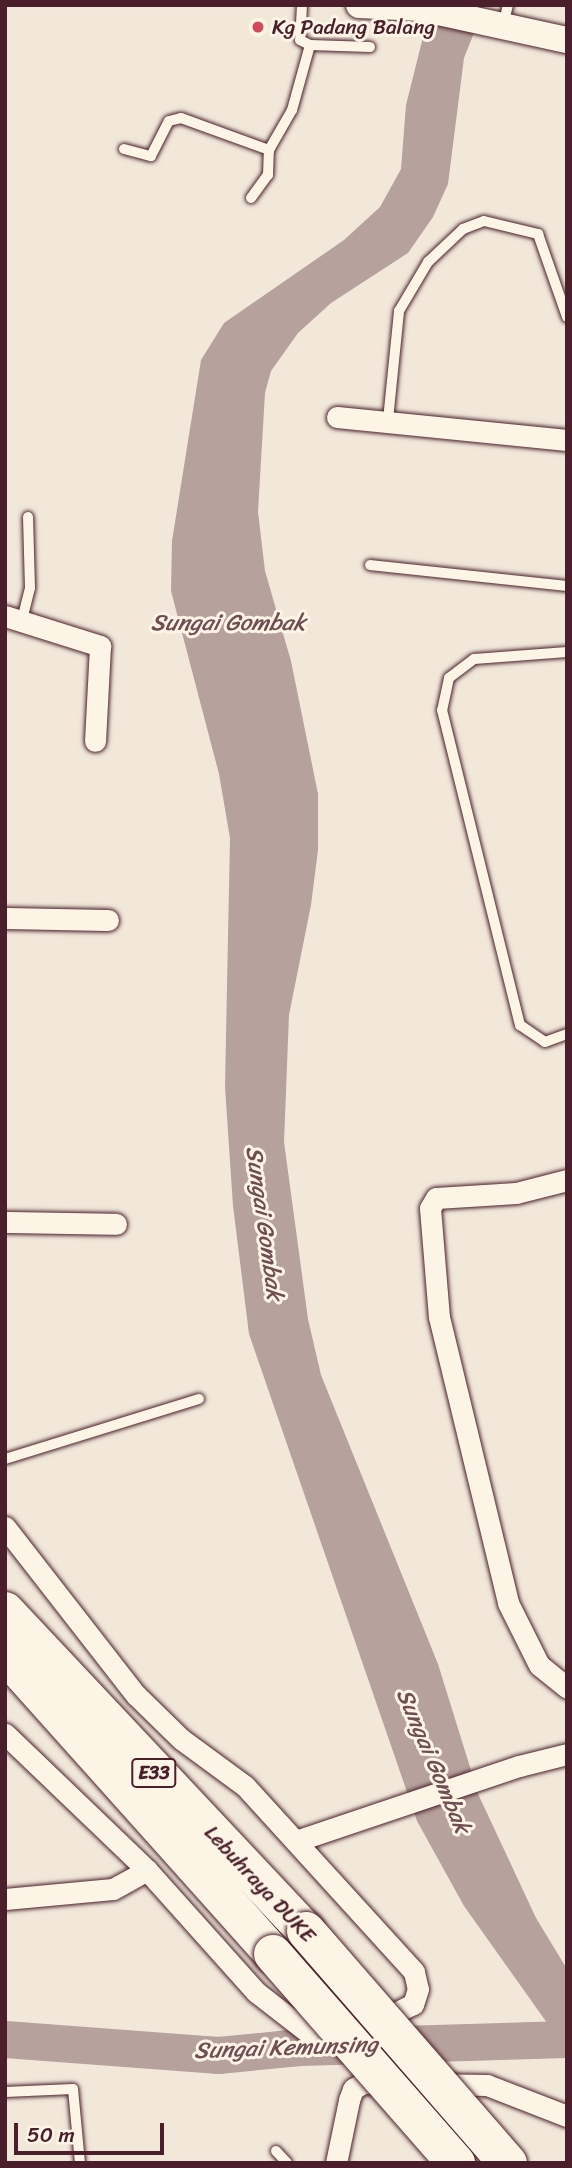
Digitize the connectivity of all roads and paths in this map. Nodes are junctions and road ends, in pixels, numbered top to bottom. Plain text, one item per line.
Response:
1 (302, 5) edge
2 (359, 5) edge
3 (411, 7) edge
4 (511, 19) edge
5 (567, 40) edge
6 (310, 45) junction
7 (370, 47) dead end
8 (124, 149) dead end
9 (269, 150) junction
10 (251, 198) dead end
11 (567, 317) edge
12 (337, 416) dead end
13 (388, 421) junction
14 (567, 440) edge
15 (28, 517) dead end
16 (370, 565) dead end
17 (567, 586) edge
18 (13, 620) edge
19 (567, 652) edge
20 (95, 741) dead end
21 (5, 918) edge
22 (108, 920) dead end
23 (567, 1034) edge
24 (567, 1180) edge
25 (5, 1222) edge
26 (116, 1224) dead end
27 (199, 1399) dead end
28 (5, 1459) edge
29 (5, 1527) edge
30 (5, 1581) edge
31 (5, 1611) edge
32 (5, 1654) edge
33 (5, 1674) edge
34 (567, 1688) edge
35 (5, 1734) edge
36 (96, 1735) junction
37 (567, 1754) edge
38 (296, 1841) junction
39 (147, 1870) junction
40 (5, 1899) edge
41 (5, 2092) edge
42 (567, 2116) edge
43 (276, 2151) dead end
44 (80, 2163) edge
45 (288, 2163) edge
46 (336, 2163) edge
47 (456, 2163) edge
48 (508, 2163) edge

1 - 6 lane
2 - 3 street
3 - 4 street
4 - 5 street
6 - 7 lane
6 - 9 lane
8 - 9 lane
9 - 10 lane
11 - 13 lane
12 - 13 street
13 - 14 street
15 - 18 lane
16 - 17 lane
18 - 20 street
19 - 23 lane
21 - 22 street
24 - 34 street
25 - 26 street
27 - 28 lane
29 - 38 street
30 - 36 highway
31 - 36 highway, Lebuhraya DUKE / E33
32 - 36 highway, Lebuhraya DUKE / E33
33 - 36 highway
35 - 39 street
36 - 47 highway, Lebuhraya DUKE / E33, bridge
36 - 48 highway, Lebuhraya DUKE / E33, bridge
37 - 38 street
38 - 39 street
39 - 40 street
41 - 44 lane
42 - 46 street
43 - 45 lane

